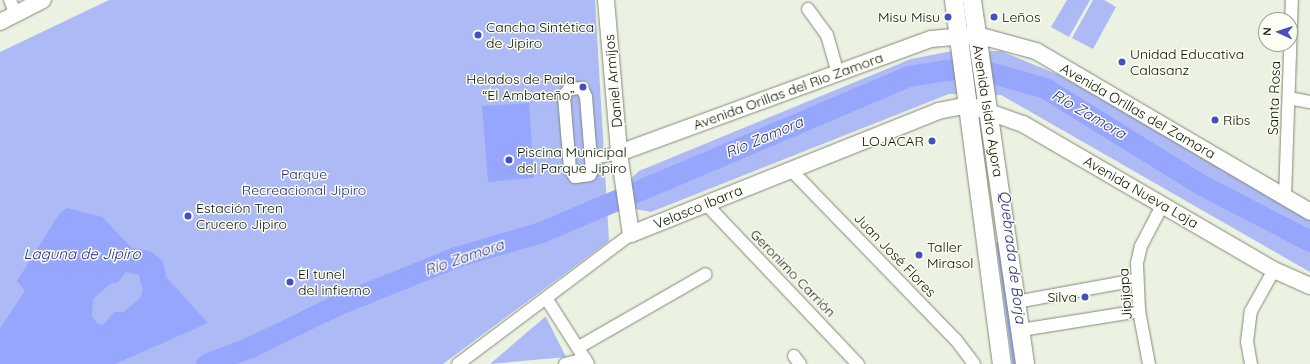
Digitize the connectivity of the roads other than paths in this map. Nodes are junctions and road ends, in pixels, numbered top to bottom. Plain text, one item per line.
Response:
1 (43, 0) edge
2 (606, 0) edge
3 (954, 0) edge
4 (972, 0) edge
5 (1292, 0) edge
6 (13, 7) edge
7 (808, 9) dead end
8 (0, 22) edge
9 (958, 38) junction
10 (977, 39) junction
11 (838, 74) junction
12 (1289, 98) junction
13 (968, 101) junction
14 (1310, 102) edge
15 (987, 103) junction
16 (619, 153) junction
17 (592, 158) junction
18 (791, 170) junction
19 (1285, 197) junction
20 (706, 204) junction
21 (1163, 204) junction
22 (1310, 212) edge
23 (631, 234) junction
24 (1274, 270) junction
25 (706, 274) dead end
26 (1136, 280) junction
27 (1310, 286) edge
28 (992, 289) junction
29 (1015, 293) junction
30 (546, 298) junction
31 (1139, 311) junction
32 (1021, 330) junction
33 (579, 347) junction
34 (587, 362) edge
35 (458, 364) edge
36 (565, 364) edge
37 (858, 364) edge
38 (974, 364) edge
39 (1002, 364) edge
40 (1025, 364) edge
41 (1149, 364) edge
42 (1251, 364) edge

1 - 6 main road
2 - 16 main road, Daniel Armijos
3 - 9 highway, Avenida Isidro Ayora
4 - 10 highway, Avenida Isidro Ayora
5 - 12 street, Santa Rosa
6 - 8 main road
7 - 11 street
9 - 10 main road, Avenida Orillas del Zamora
9 - 11 main road, Avenida Orillas del Rio Zamora
9 - 13 highway, Avenida Isidro Ayora
10 - 15 highway, Avenida Isidro Ayora
10 - 19 main road, Avenida Orillas del Zamora
11 - 16 main road, Avenida Orillas del Rio Zamora
12 - 14 street
12 - 19 street, Santa Rosa
13 - 15 main road, Avenida Nueva Loja
13 - 18 main road, Velasco Ibarra
13 - 28 highway, Avenida Isidro Ayora
15 - 21 main road, Avenida Nueva Loja
15 - 29 highway, Avenida Isidro Ayora
16 - 17 street
16 - 23 main road, Daniel Armijos
17 - 17 street
18 - 20 main road, Velasco Ibarra
18 - 38 street, Juan José Flores
19 - 22 main road, Avenida Orillas del Zamora
20 - 23 main road, Velasco Ibarra
20 - 37 street, Geronimo Carrión
21 - 24 main road, Avenida Nueva Loja
21 - 26 street, Jipijapa
23 - 30 street, Velasco Ibarra
24 - 27 main road, Avenida Nueva Loja
24 - 42 street
25 - 33 street
26 - 29 street
26 - 31 street, Jipijapa
28 - 29 street
28 - 39 highway, Avenida Isidro Ayora
29 - 32 highway, Avenida Isidro Ayora
30 - 33 street
30 - 35 street, Velasco Ibarra
31 - 32 street
31 - 41 street, Jipijapa
32 - 40 highway, Avenida Isidro Ayora
33 - 34 street
34 - 36 street

